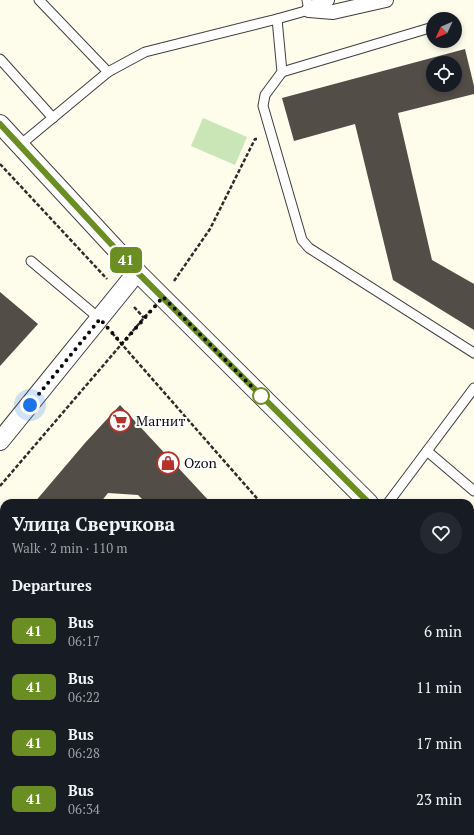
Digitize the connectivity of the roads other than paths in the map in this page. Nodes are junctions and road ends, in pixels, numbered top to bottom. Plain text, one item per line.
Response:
1 (39, 0) edge
2 (327, 0) edge
3 (386, 0) edge
4 (308, 5) edge
5 (277, 19) junction
6 (426, 30) edge
7 (0, 59) edge
8 (108, 72) junction
9 (282, 72) junction
10 (53, 118) junction
11 (0, 124) edge
12 (20, 145) junction
13 (31, 261) dead end
14 (137, 272) junction
15 (100, 319) junction
16 (474, 353) edge
17 (474, 388) edge
18 (0, 441) edge
19 (427, 451) junction
20 (474, 491) edge
21 (365, 499) edge
22 (391, 499) edge

1 - 8 lane
2 - 4 street
3 - 4 street
4 - 5 lane
5 - 8 lane
5 - 9 lane
6 - 9 lane
7 - 10 lane
8 - 10 lane
9 - 16 lane
10 - 12 lane
11 - 12 street
12 - 14 street
13 - 15 lane
14 - 15 street
14 - 21 street
15 - 18 street
17 - 19 lane
19 - 20 lane
19 - 22 lane

